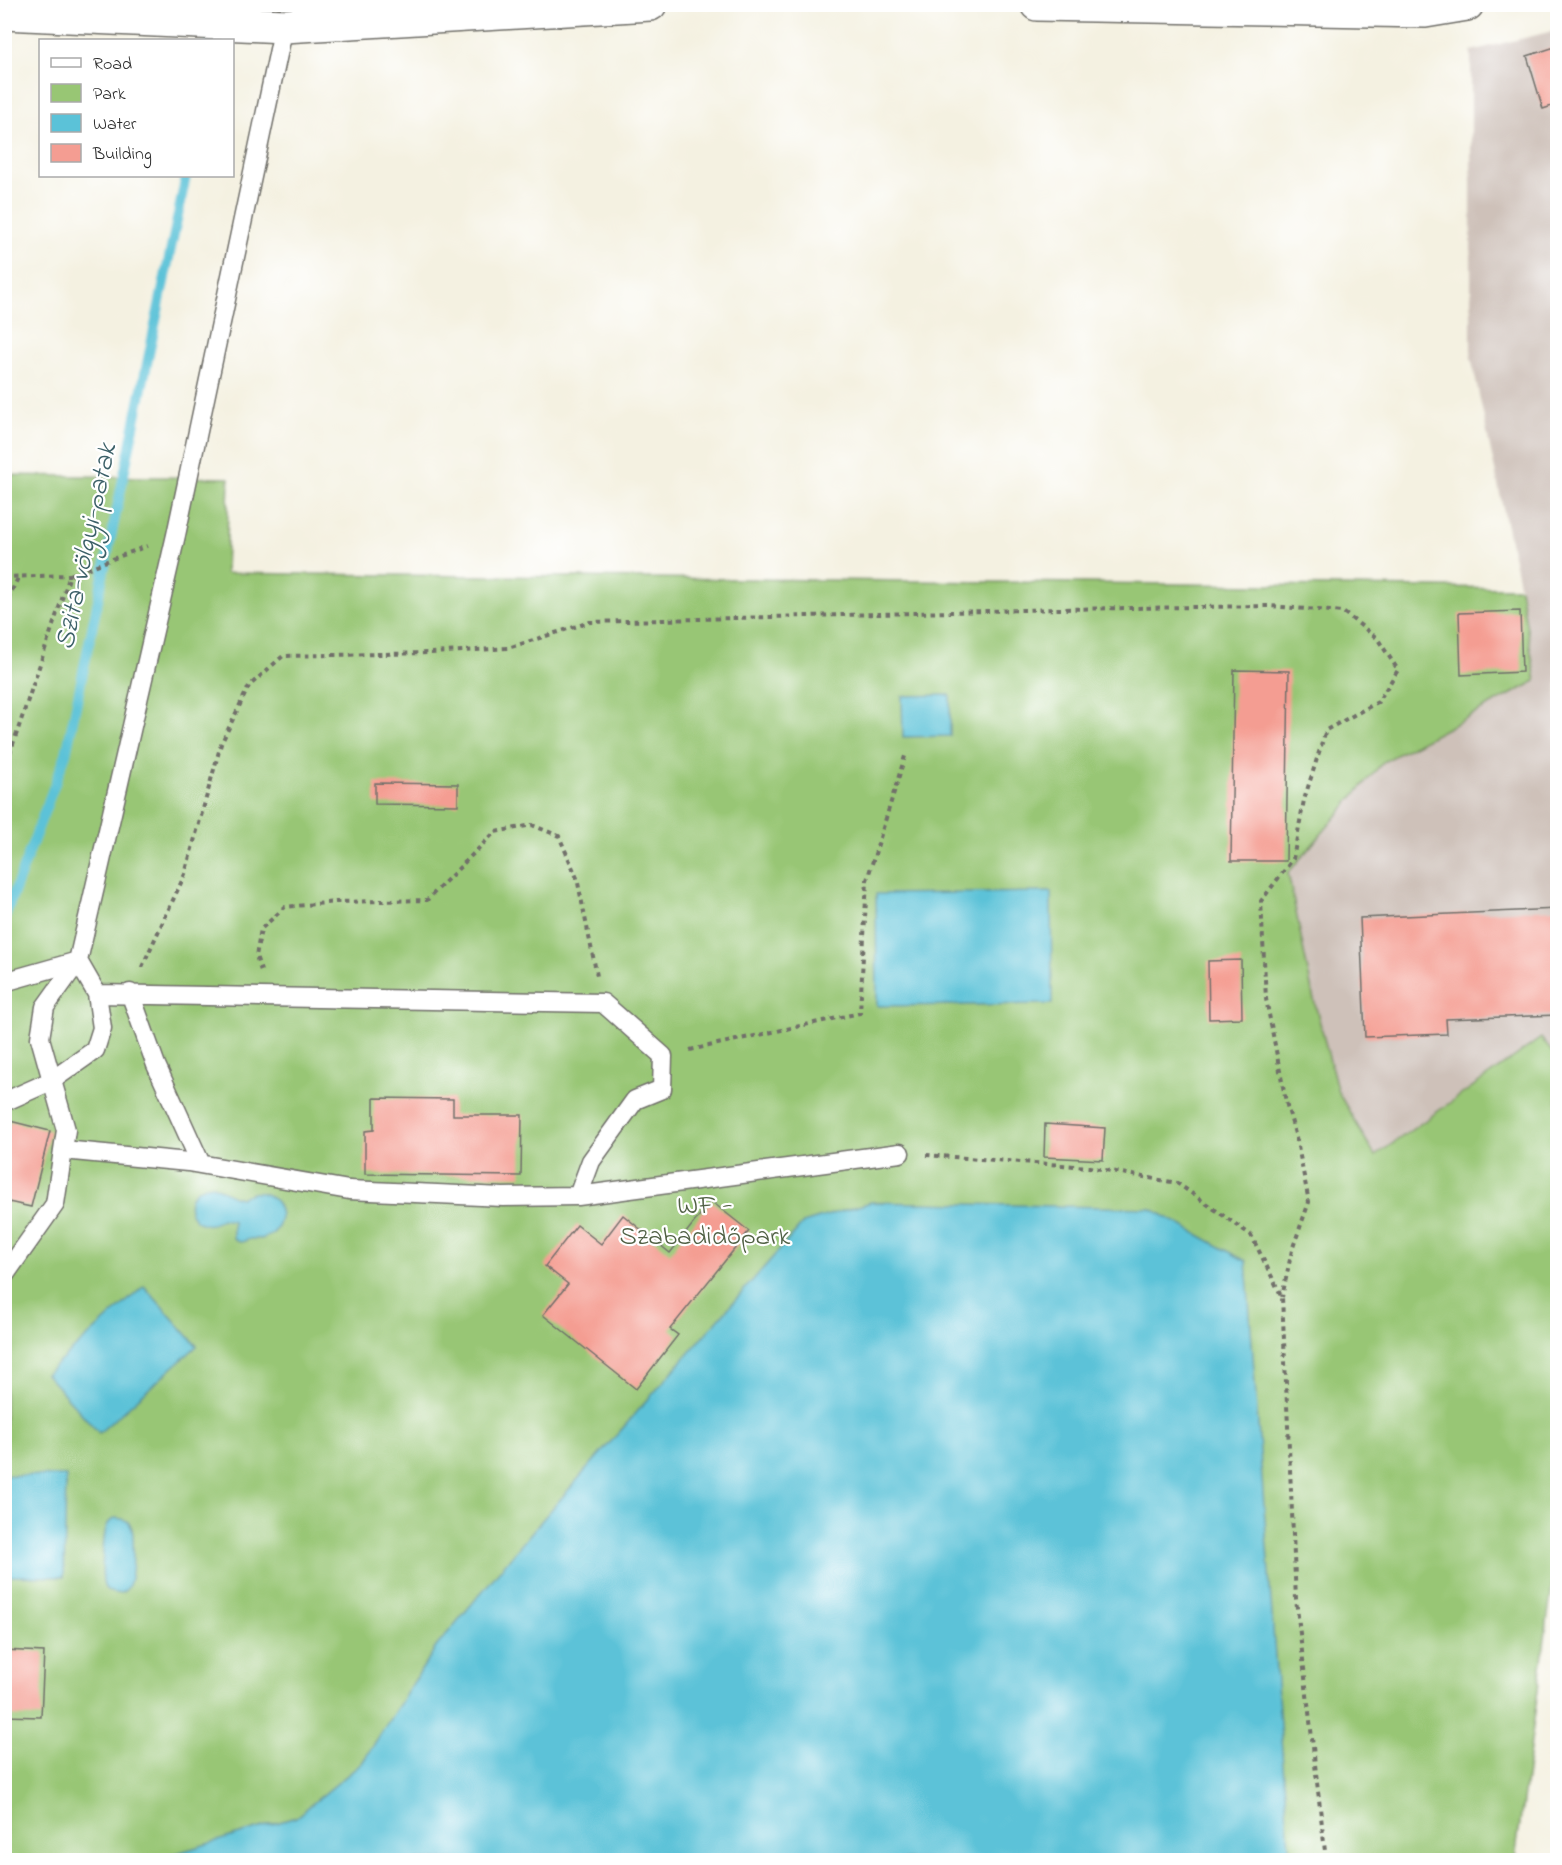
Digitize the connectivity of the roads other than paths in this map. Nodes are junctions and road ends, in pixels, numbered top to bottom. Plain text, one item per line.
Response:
1 (650, 4) edge
2 (1037, 4) edge
3 (1467, 4) edge
4 (4, 13) edge
5 (284, 26) junction
6 (78, 961) junction
7 (4, 982) edge
8 (130, 993) junction
9 (97, 994) junction
10 (51, 1081) junction
11 (4, 1102) edge
12 (63, 1150) junction
13 (900, 1153) road end
14 (201, 1164) junction
15 (578, 1196) junction
16 (4, 1276) edge

1 - 5 street
2 - 3 street
4 - 5 street
5 - 6 lane
6 - 7 lane
6 - 9 lane
6 - 10 lane
8 - 9 lane
8 - 14 lane
8 - 15 lane
9 - 10 lane
10 - 11 lane
10 - 12 lane
12 - 14 lane
12 - 16 lane
13 - 15 lane
14 - 15 lane

